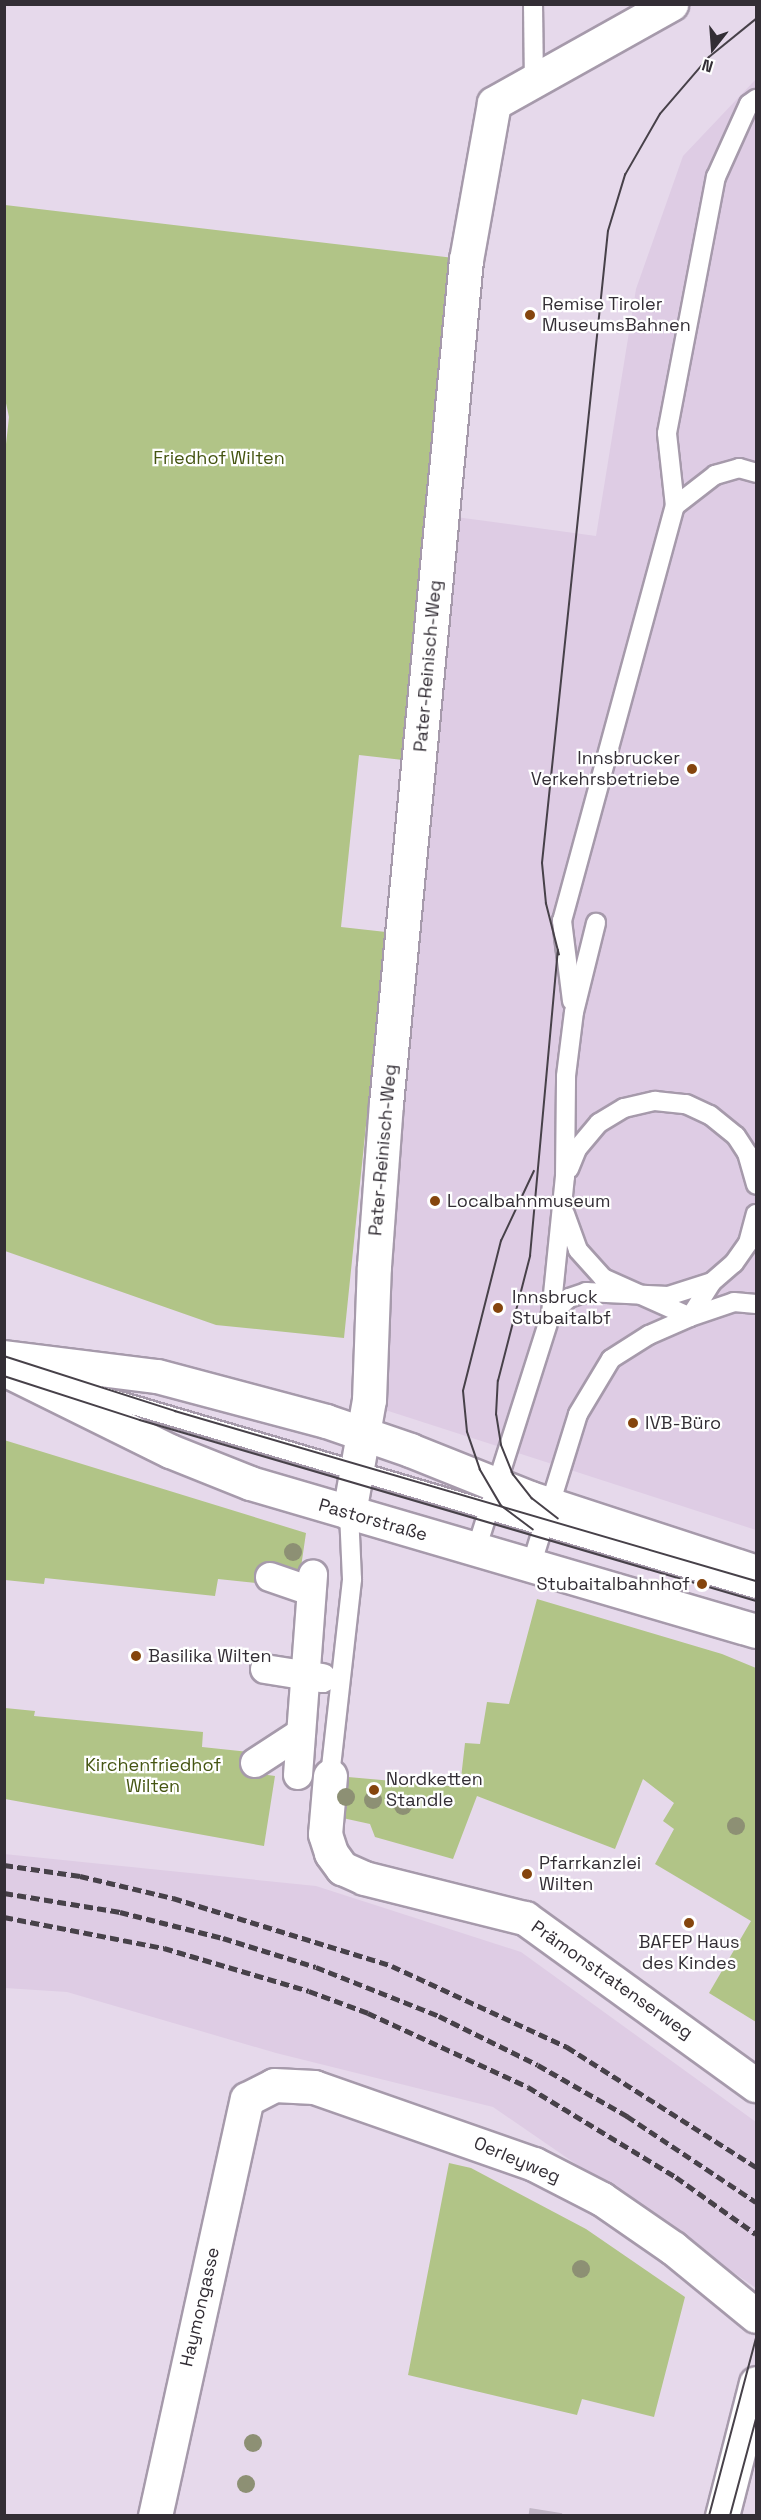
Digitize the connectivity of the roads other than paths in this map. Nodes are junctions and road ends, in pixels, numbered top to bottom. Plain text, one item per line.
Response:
1 (533, 4) edge
2 (671, 4) edge
3 (534, 81) junction
4 (756, 99) edge
5 (756, 473) edge
6 (675, 506) junction
7 (596, 923) dead end
8 (574, 1012) junction
9 (565, 1177) junction
10 (756, 1185) edge
11 (756, 1214) edge
12 (712, 1282) junction
13 (640, 1294) junction
14 (756, 1304) edge
15 (551, 1314) junction
16 (690, 1317) junction
17 (4, 1357) edge
18 (4, 1364) edge
19 (4, 1369) edge
20 (363, 1433) junction
21 (356, 1473) junction
22 (490, 1498) junction
23 (349, 1514) junction
24 (545, 1516) junction
25 (476, 1550) junction
26 (531, 1566) junction
27 (756, 1572) edge
28 (270, 1577) dead end
29 (756, 1589) edge
30 (756, 1631) edge
31 (265, 1669) dead end
32 (314, 1677) junction
33 (301, 1732) junction
34 (255, 1762) dead end
35 (314, 1775) junction
36 (756, 2085) edge
37 (247, 2099) joint
38 (756, 2316) edge
39 (756, 2383) edge
40 (154, 2516) edge
41 (722, 2516) edge

1 - 3 lane
2 - 3 street, Pater-Reinisch-Weg
3 - 20 street, Pater-Reinisch-Weg
4 - 6 lane
5 - 6 lane
6 - 8 lane
7 - 8 lane
8 - 9 lane
9 - 10 lane
9 - 13 lane
9 - 15 lane
11 - 12 lane
12 - 13 lane
12 - 16 lane
13 - 15 lane
13 - 16 lane
14 - 16 lane
15 - 22 lane
16 - 24 lane
17 - 20 street
18 - 21 lane
19 - 23 street, Pastorstraße
20 - 21 street
20 - 22 street
21 - 22 lane
21 - 23 street
22 - 24 street
22 - 25 lane
23 - 25 street, Pastorstraße
23 - 35 lane
24 - 26 lane
24 - 27 street
24 - 29 lane
25 - 26 street, Pastorstraße
26 - 30 street, Pastorstraße
28 - 32 street
31 - 32 street
32 - 33 street
33 - 34 street
33 - 35 street
35 - 36 street, Prämonstratenserweg
37 - 38 street, Oerleyweg
37 - 40 street, Haymongasse
39 - 41 street

